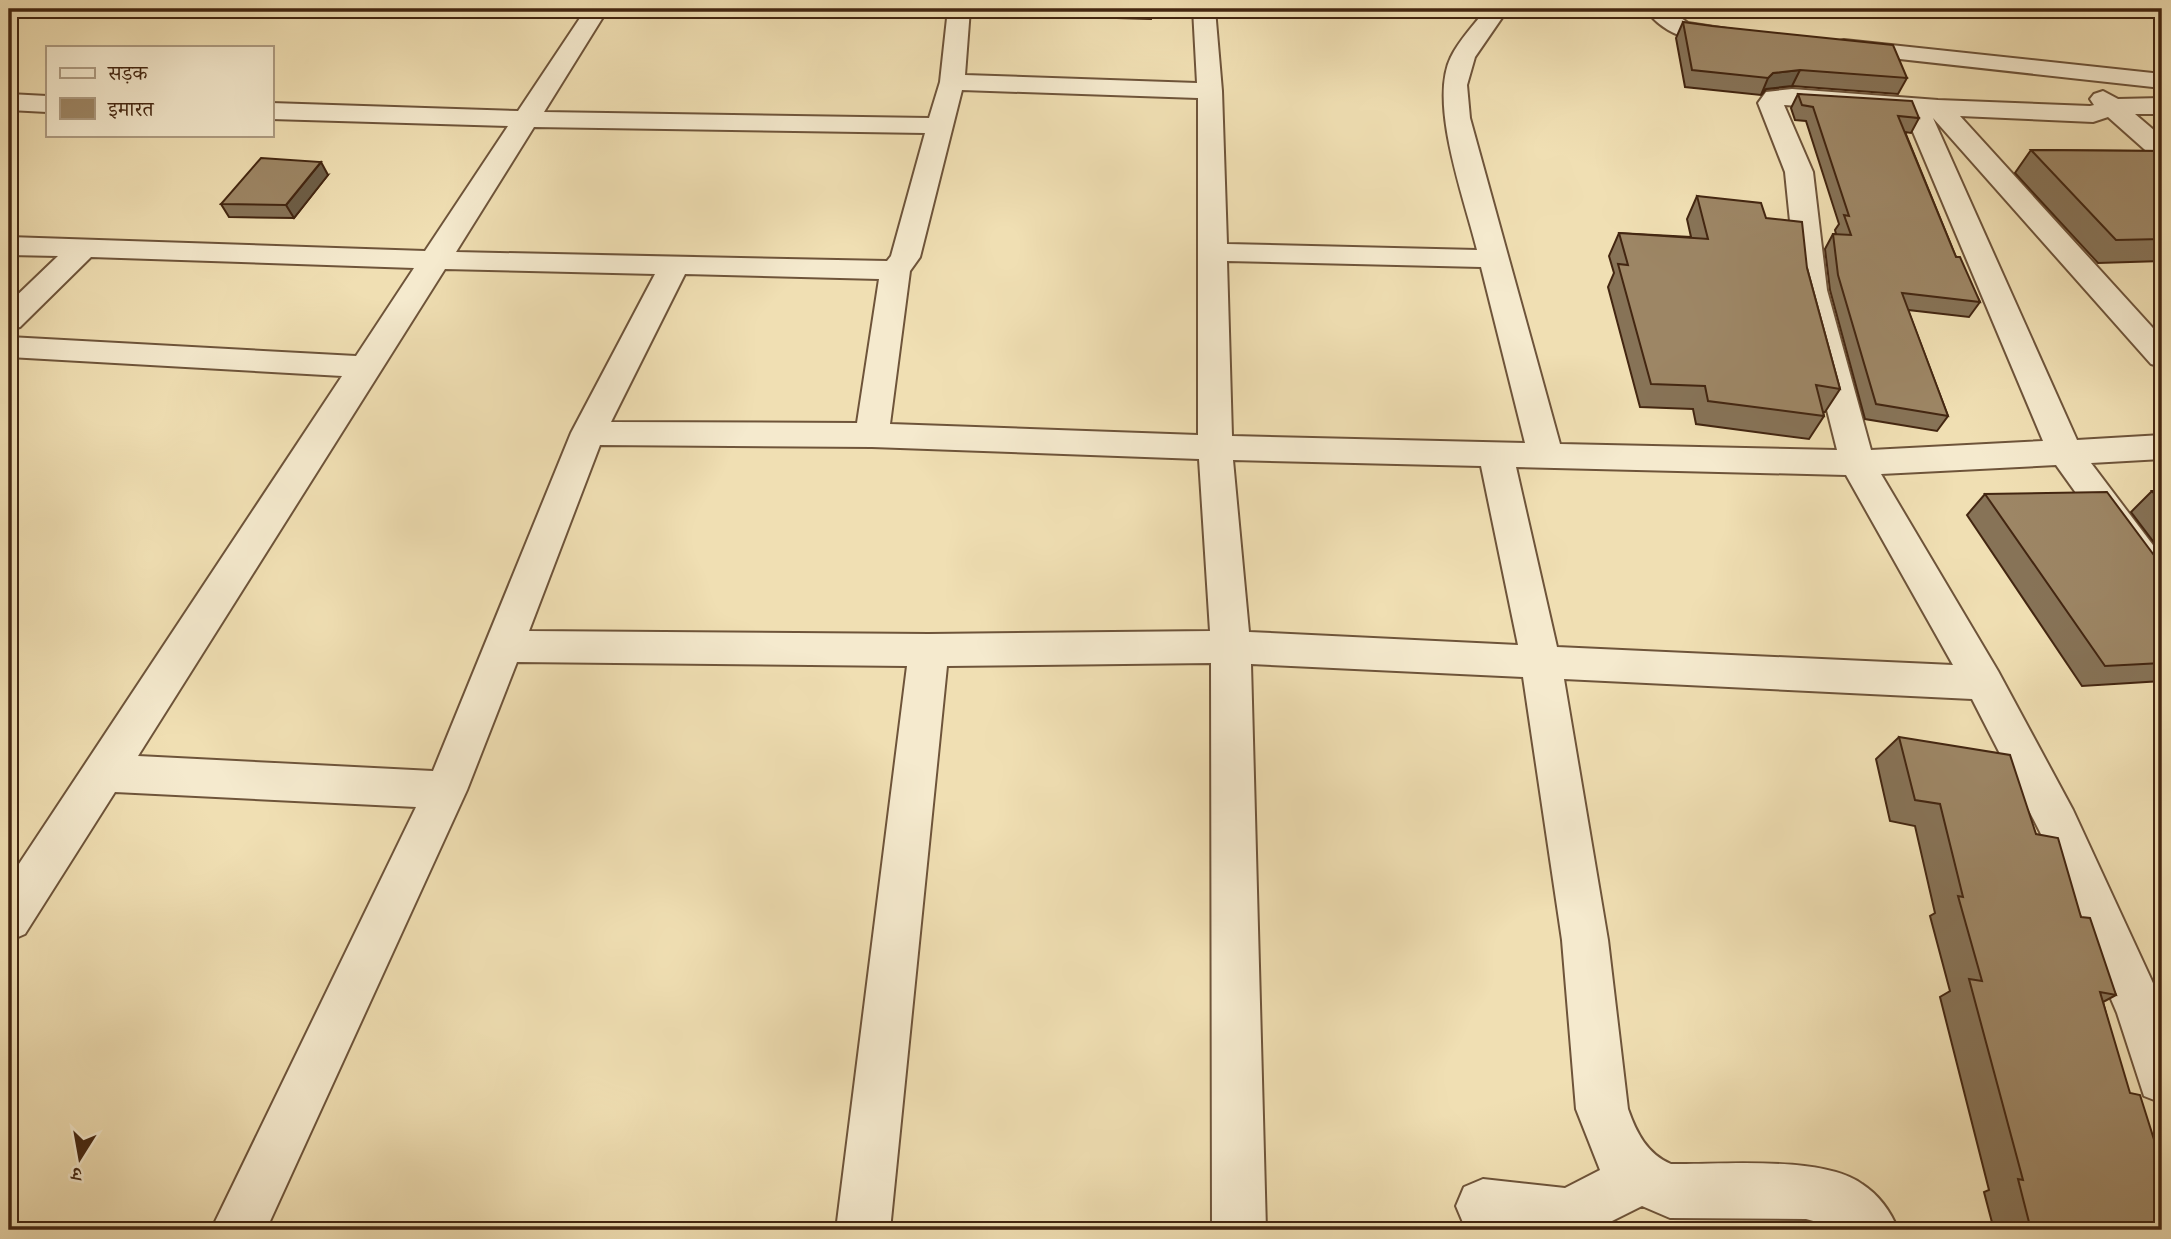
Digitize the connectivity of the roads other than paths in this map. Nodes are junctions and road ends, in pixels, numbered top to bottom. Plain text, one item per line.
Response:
1 (597, 9) edge
2 (958, 9) edge
3 (1203, 9) edge
4 (1497, 9) edge
5 (1657, 9) edge
6 (1760, 39) edge
7 (1828, 45) edge
8 (2070, 69) junction
9 (2162, 81) edge
10 (952, 82) junction
11 (1210, 91) junction
12 (9, 102) edge
13 (46, 104) edge
14 (2162, 106) edge
15 (1927, 107) junction
16 (2111, 107) junction
17 (273, 111) edge
18 (525, 119) junction
19 (941, 126) junction
20 (2162, 151) edge
21 (9, 246) edge
22 (83, 249) junction
23 (1212, 252) junction
24 (1494, 259) junction
25 (434, 260) junction
26 (675, 264) junction
27 (895, 270) junction
28 (9, 320) edge
29 (9, 347) edge
30 (2162, 357) edge
31 (365, 367) junction
32 (588, 433) junction
33 (873, 435) junction
34 (2162, 447) edge
35 (1215, 449) junction
36 (2064, 452) junction
37 (1496, 455) junction
38 (1546, 457) junction
39 (1857, 464) junction
40 (2162, 585) edge
41 (502, 646) junction
42 (1231, 647) junction
43 (929, 650) junction
44 (1541, 662) junction
45 (1984, 683) junction
46 (103, 773) junction
47 (446, 790) junction
48 (9, 919) edge
49 (2162, 1078) edge
50 (1640, 1178) junction
51 (1483, 1206) dead end
52 (238, 1230) edge
53 (863, 1230) edge
54 (1239, 1230) edge
55 (1871, 1230) edge

1 - 18 street
2 - 10 street
3 - 11 street
4 - 24 street
5 - 6 street
7 - 8 street
8 - 9 street
8 - 16 street
10 - 11 street
10 - 19 street
11 - 23 street
12 - 13 street
14 - 16 street
15 - 16 street
15 - 30 street
15 - 36 street
15 - 39 street
16 - 20 street
17 - 18 street
18 - 19 street
18 - 25 street
19 - 27 street
21 - 22 street
22 - 25 street
22 - 28 street
23 - 24 street
23 - 35 street
24 - 38 street
25 - 26 street
25 - 31 street
26 - 27 street
26 - 32 street
27 - 33 street
29 - 31 street
31 - 46 street
32 - 33 street
32 - 41 street
33 - 35 street
34 - 36 street
35 - 37 street
35 - 42 street
36 - 39 street
36 - 40 street
37 - 38 street
37 - 44 street
38 - 39 street
39 - 45 street
41 - 43 street
41 - 47 street
42 - 43 street
42 - 44 street
42 - 54 street
43 - 53 street
44 - 45 street
44 - 50 street
45 - 49 street
46 - 47 street
46 - 48 street
47 - 52 street
50 - 51 street
50 - 55 street

